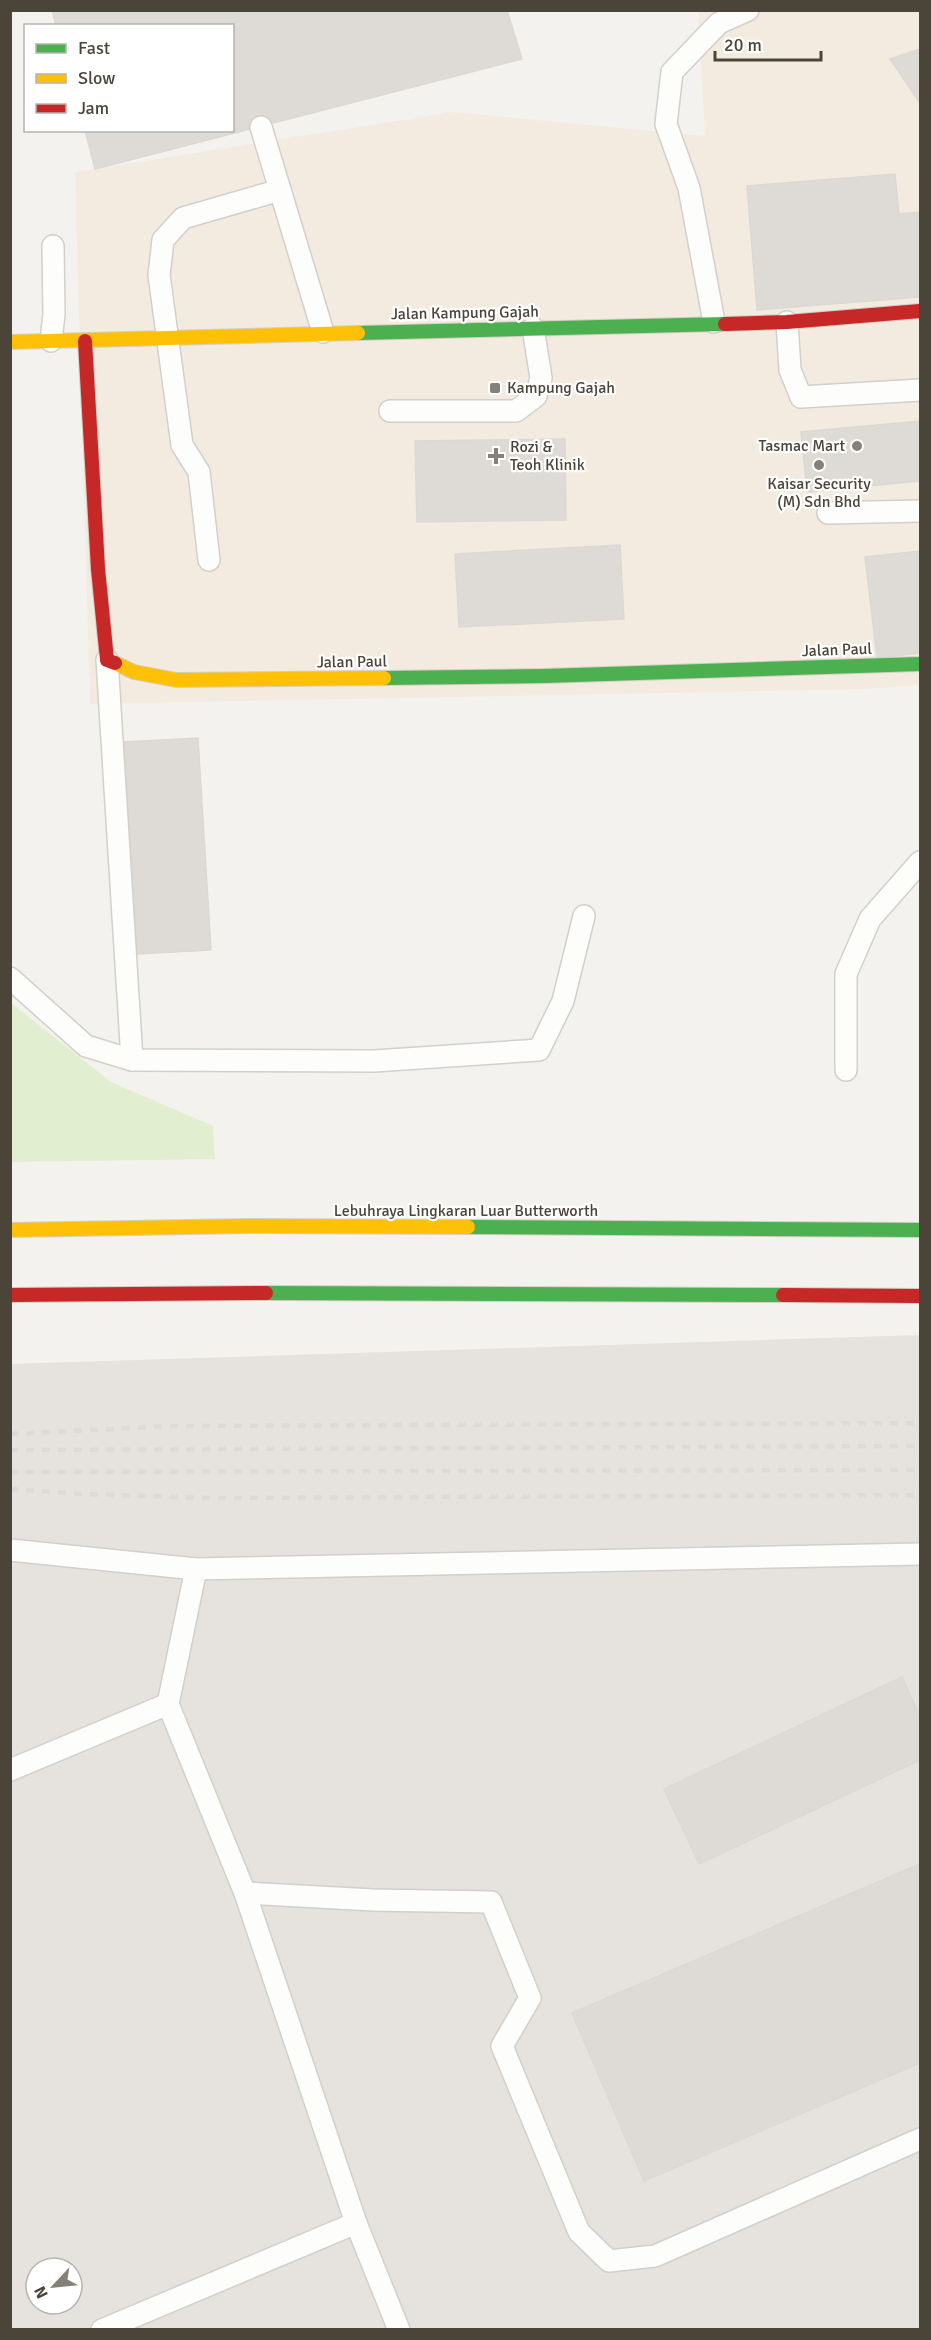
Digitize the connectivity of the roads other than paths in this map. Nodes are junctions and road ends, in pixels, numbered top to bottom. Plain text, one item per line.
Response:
1 (748, 10) edge
2 (261, 127) dead end
3 (280, 190) junction
4 (52, 246) dead end
5 (921, 311) edge
6 (787, 321) junction
7 (714, 322) junction
8 (533, 328) junction
9 (323, 332) junction
10 (169, 339) junction
11 (84, 340) junction
12 (51, 341) junction
13 (10, 342) edge
14 (921, 390) edge
15 (390, 411) dead end
16 (921, 511) edge
17 (828, 513) dead end
18 (209, 560) dead end
19 (107, 660) junction
20 (921, 664) edge
21 (921, 862) edge
22 (584, 916) dead end
23 (10, 978) edge
24 (132, 1060) junction
25 (846, 1070) dead end
26 (10, 1230) edge
27 (921, 1230) edge
28 (10, 1295) edge
29 (921, 1296) edge
30 (10, 1550) edge
31 (921, 1554) edge
32 (196, 1569) junction
33 (168, 1704) junction
34 (10, 1770) edge
35 (245, 1893) junction
36 (921, 2139) edge
37 (356, 2223) junction
38 (102, 2330) edge
39 (399, 2330) edge

1 - 7 lane
2 - 3 lane
3 - 9 lane
3 - 10 lane
4 - 12 lane
5 - 6 main road, Jalan Kampung Gajah
6 - 7 main road, Jalan Kampung Gajah
6 - 14 lane
7 - 8 main road, Jalan Kampung Gajah
8 - 9 main road, Jalan Kampung Gajah
8 - 15 lane
9 - 10 main road, Jalan Kampung Gajah
10 - 11 main road, Jalan Kampung Gajah
10 - 18 lane
11 - 12 main road, Jalan Kampung Gajah
11 - 19 main road
12 - 13 main road, Jalan Kampung Gajah
16 - 17 lane
19 - 20 main road, Jalan Paul
19 - 24 lane
21 - 25 lane
22 - 24 lane
23 - 24 lane
26 - 27 main road, Lebuhraya Lingkaran Luar Butterworth
28 - 29 main road
30 - 32 lane
31 - 32 lane
32 - 33 lane
33 - 34 lane
33 - 35 lane
35 - 36 lane
35 - 37 lane
37 - 38 lane
37 - 39 lane

